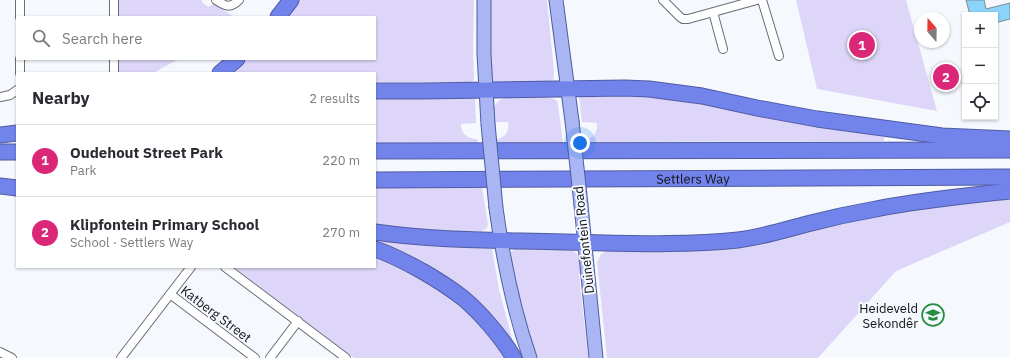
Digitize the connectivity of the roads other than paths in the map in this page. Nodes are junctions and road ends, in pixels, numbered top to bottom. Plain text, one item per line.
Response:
1 (20, 0) edge
2 (114, 0) edge
3 (216, 0) edge
4 (239, 0) edge
5 (291, 0) edge
6 (484, 0) edge
7 (556, 0) edge
8 (663, 0) edge
9 (756, 0) edge
10 (762, 0) edge
11 (713, 12) junction
12 (20, 16) edge
13 (114, 16) edge
14 (279, 16) edge
15 (723, 50) dead end
16 (779, 56) dead end
17 (20, 60) edge
18 (114, 60) edge
19 (236, 60) edge
20 (20, 72) edge
21 (114, 72) edge
22 (221, 72) edge
23 (568, 89) junction
24 (485, 90) junction
25 (16, 91) edge
26 (376, 91) edge
27 (0, 97) edge
28 (16, 133) edge
29 (0, 135) edge
30 (1010, 139) edge
31 (1010, 150) edge
32 (376, 151) edge
33 (0, 152) edge
34 (16, 152) edge
35 (1010, 177) edge
36 (376, 180) edge
37 (0, 181) edge
38 (16, 181) edge
39 (0, 186) edge
40 (16, 188) edge
41 (1010, 191) edge
42 (376, 232) edge
43 (500, 240) junction
44 (585, 242) junction
45 (376, 249) edge
46 (190, 268) edge
47 (226, 268) edge
48 (170, 294) junction
49 (298, 321) junction
50 (0, 352) edge
51 (12, 358) edge
52 (121, 358) edge
53 (255, 358) edge
54 (270, 358) edge
55 (346, 358) edge
56 (514, 358) edge
57 (530, 358) edge
58 (596, 358) edge

1 - 12 street
2 - 13 street
3 - 4 street
5 - 14 highway
6 - 24 main road
7 - 23 main road, Duinefontein Road
8 - 11 street
9 - 11 street
10 - 16 street
11 - 15 street
17 - 20 street
18 - 21 street
19 - 22 highway
23 - 24 highway
23 - 30 highway
23 - 44 main road, Duinefontein Road, bridge
24 - 26 highway
24 - 43 main road, bridge
25 - 27 street
28 - 29 highway
31 - 32 highway, Settlers Way
33 - 34 highway
35 - 36 highway, Settlers Way
37 - 38 highway
39 - 40 highway
41 - 44 highway
42 - 43 highway
43 - 44 highway
43 - 57 main road
44 - 58 main road, Duinefontein Road
45 - 56 highway
46 - 48 street
47 - 49 street
48 - 52 street, Katberg Street
48 - 53 street, Katberg Street
49 - 54 street
49 - 55 street
50 - 51 street

